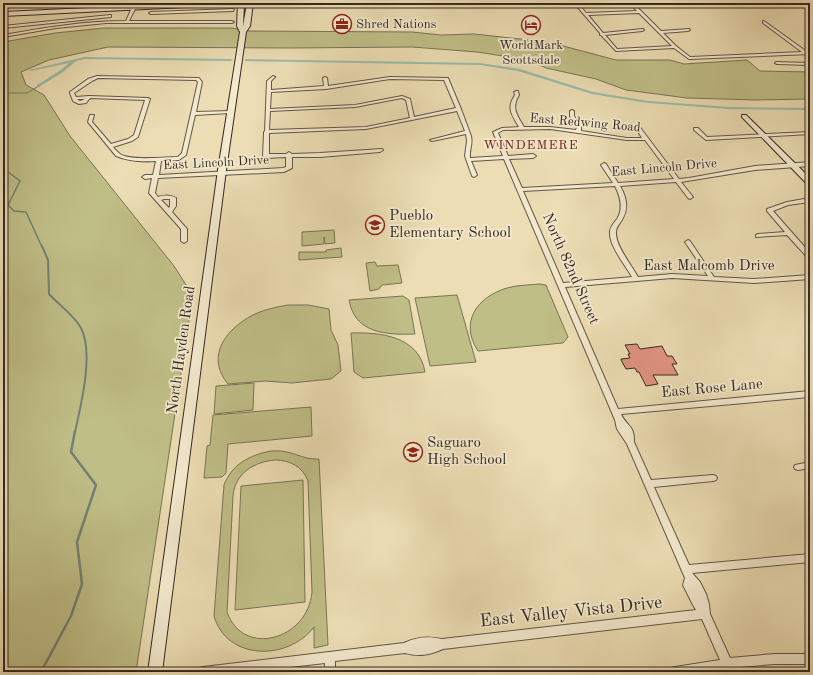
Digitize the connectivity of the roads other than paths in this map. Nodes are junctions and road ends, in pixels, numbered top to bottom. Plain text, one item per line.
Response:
1 (174, 3) edge
2 (227, 3) edge
3 (241, 3) edge
4 (250, 3) edge
5 (576, 3) edge
6 (632, 3) edge
7 (135, 5) edge
8 (218, 10) junction
9 (233, 10) dead end
10 (112, 11) dead end
11 (640, 12) junction
12 (3, 14) edge
13 (585, 14) junction
14 (110, 16) junction
15 (57, 21) junction
16 (106, 22) junction
17 (127, 22) junction
18 (147, 22) junction
19 (232, 22) dead end
20 (764, 22) dead end
21 (215, 23) junction
22 (3, 27) edge
23 (56, 27) junction
24 (642, 30) dead end
25 (688, 30) dead end
26 (243, 32) junction
27 (660, 32) junction
28 (601, 34) junction
29 (3, 36) edge
30 (676, 47) junction
31 (808, 53) edge
32 (777, 63) dead end
33 (810, 64) edge
34 (273, 77) dead end
35 (325, 78) dead end
36 (326, 88) junction
37 (269, 91) junction
38 (516, 92) dead end
39 (268, 110) junction
40 (458, 110) junction
41 (572, 111) dead end
42 (230, 112) junction
43 (193, 114) junction
44 (92, 116) dead end
45 (744, 116) dead end
46 (412, 118) junction
47 (637, 126) dead end
48 (522, 128) junction
49 (696, 129) dead end
50 (497, 130) joint
51 (266, 132) junction
52 (467, 132) junction
53 (578, 132) junction
54 (810, 133) edge
55 (764, 136) junction
56 (647, 139) junction
57 (432, 140) dead end
58 (110, 146) junction
59 (380, 150) dead end
60 (289, 154) junction
61 (533, 156) dead end
62 (507, 158) junction
63 (159, 160) junction
64 (468, 160) junction
65 (810, 164) edge
66 (604, 165) dead end
67 (794, 165) junction
68 (221, 174) junction
69 (474, 175) dead end
70 (145, 177) dead end
71 (155, 177) junction
72 (678, 181) junction
73 (810, 182) edge
74 (616, 184) junction
75 (520, 190) junction
76 (157, 198) junction
77 (690, 198) dead end
78 (810, 200) edge
79 (169, 212) junction
80 (788, 233) junction
81 (758, 236) dead end
82 (184, 241) dead end
83 (688, 242) dead end
84 (810, 257) edge
85 (810, 277) edge
86 (712, 278) junction
87 (636, 279) junction
88 (561, 285) junction
89 (810, 394) edge
90 (616, 412) junction
91 (810, 465) edge
92 (798, 467) dead end
93 (713, 478) dead end
94 (649, 484) junction
95 (810, 558) edge
96 (688, 574) junction
97 (705, 614) junction
98 (330, 657) junction
99 (810, 659) edge
100 (730, 668) edge
101 (155, 672) edge
102 (202, 672) edge
103 (330, 672) edge
104 (675, 672) edge

1 - 7 main road
2 - 7 main road
3 - 26 main road, North Hayden Road
4 - 26 main road, North Hayden Road
5 - 13 street
6 - 11 street
7 - 12 main road
7 - 17 street
8 - 9 street
8 - 18 street
8 - 21 street
10 - 14 street
11 - 13 street
11 - 27 street
13 - 28 street
14 - 15 street
14 - 16 street
15 - 22 street
15 - 23 street
16 - 17 street
16 - 23 street
17 - 18 street
18 - 21 street
19 - 21 street
20 - 31 street
23 - 29 street
24 - 28 street
25 - 27 street
26 - 42 main road, North Hayden Road
27 - 30 street
28 - 30 street
30 - 31 street
32 - 33 street
34 - 37 street
35 - 36 street
36 - 37 street
36 - 40 street
37 - 39 street
38 - 48 street
39 - 46 street
39 - 51 street
40 - 46 street
40 - 52 street
41 - 53 street
42 - 43 street
42 - 68 main road, North Hayden Road
43 - 58 street
43 - 63 street
44 - 58 street
45 - 55 main road
46 - 51 street
47 - 56 street
48 - 50 street, East Redwing Road
48 - 53 street, East Redwing Road
49 - 55 street
50 - 62 street, North 82nd Street
51 - 60 street
52 - 57 street
52 - 64 street
53 - 56 street, East Redwing Road
54 - 55 street
55 - 67 main road
56 - 72 street
58 - 63 street
59 - 60 street
60 - 68 street, East Lincoln Drive
61 - 62 street
62 - 64 street
62 - 75 street, North 82nd Street
63 - 71 street
64 - 69 street
65 - 67 street, East Lincoln Drive
66 - 74 street
67 - 72 street, East Lincoln Drive
67 - 73 main road
68 - 71 street, East Lincoln Drive
68 - 101 main road, North Hayden Road
70 - 71 street, East Lincoln Drive
71 - 76 street
72 - 74 street, East Lincoln Drive
72 - 77 street
74 - 75 street, East Lincoln Drive
74 - 87 street
75 - 88 street, North 82nd Street
76 - 79 street
76 - 79 street
78 - 80 street
79 - 82 street
80 - 81 street
80 - 84 street
83 - 86 street
85 - 86 street, East Malcomb Drive
86 - 87 street, East Malcomb Drive
87 - 88 street, East Malcomb Drive
88 - 90 street, North 82nd Street
89 - 90 street, East Rose Lane
90 - 94 street, North 82nd Street
91 - 92 street
93 - 94 street
94 - 96 street, North 82nd Street
95 - 96 street
96 - 97 street, North 82nd Street
97 - 98 street, East Valley Vista Drive
97 - 100 street, North 82nd Street
98 - 102 street, East Valley Vista Drive
98 - 103 street
99 - 100 street
100 - 104 street

